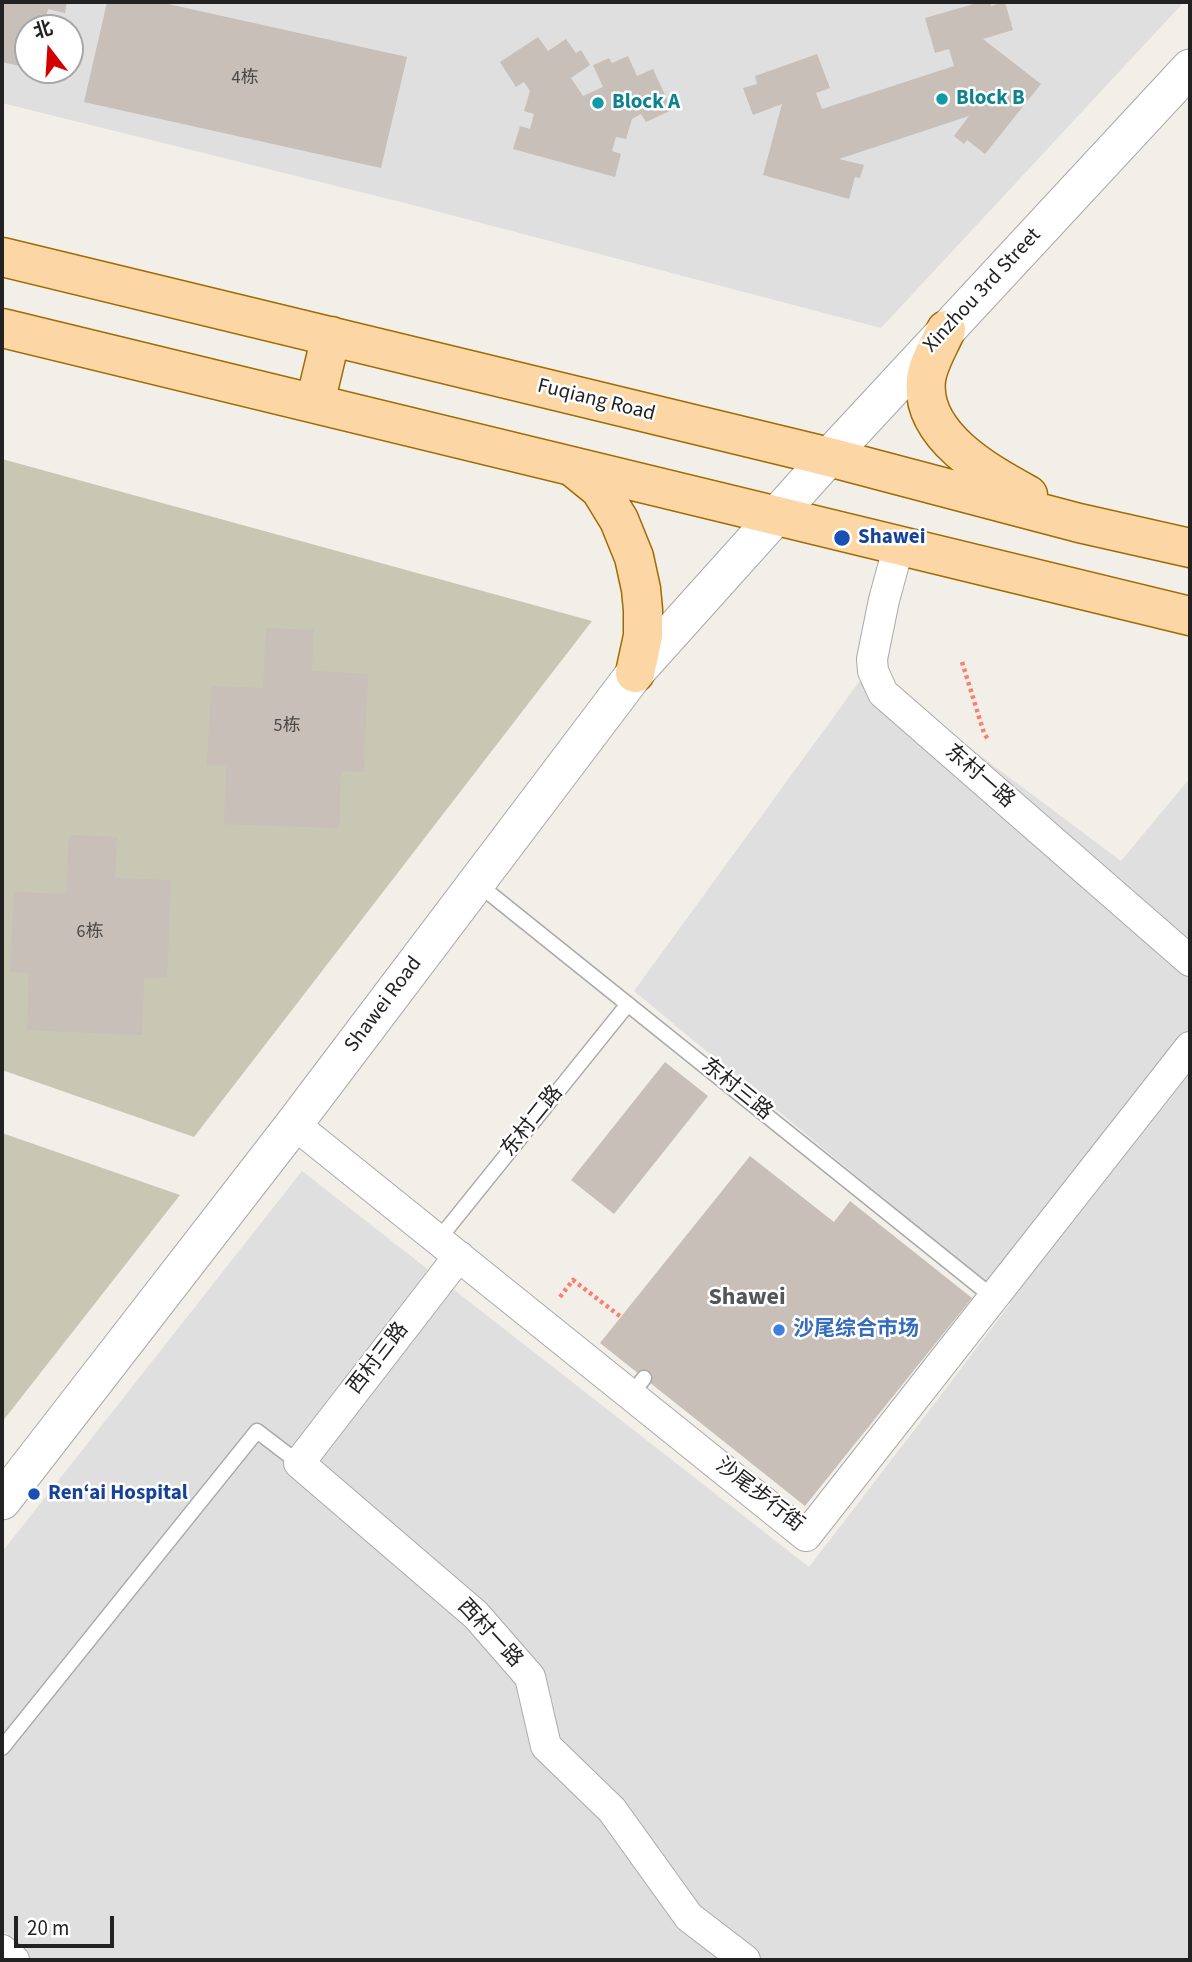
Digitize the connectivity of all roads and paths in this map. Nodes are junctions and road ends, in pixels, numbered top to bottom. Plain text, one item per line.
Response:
1 (1190, 68) edge
2 (2, 257) edge
3 (2, 328) edge
4 (946, 330) junction
5 (331, 336) junction
6 (315, 403) junction
7 (829, 457) junction
8 (571, 466) junction
9 (775, 515) junction
10 (1079, 523) junction
11 (899, 545) junction
12 (1190, 548) edge
13 (1190, 616) edge
14 (962, 662) dead end
15 (635, 673) junction
16 (994, 748) dead end
17 (477, 883) junction
18 (1190, 961) edge
19 (628, 1004) junction
20 (1190, 1047) edge
21 (294, 1124) junction
22 (448, 1248) junction
23 (573, 1280) dead end
24 (994, 1298) junction
25 (621, 1317) dead end
26 (299, 1463) junction
27 (2, 1501) edge
28 (2, 1748) edge
29 (2, 1950) edge
30 (14, 1960) edge
31 (745, 1960) edge

1 - 4 street, Xinzhou 3rd Street
2 - 5 main road, Fuqiang Road
3 - 6 main road
4 - 7 street, Xinzhou 3rd Street
4 - 10 main road
5 - 6 main road
5 - 7 main road, Fuqiang Road
6 - 8 main road
7 - 9 street, Xinzhou 3rd Street
7 - 10 main road, Fuqiang Road
8 - 9 main road
8 - 15 main road
9 - 11 main road
9 - 15 street, Shawei Road
10 - 12 main road, Fuqiang Road
11 - 13 main road
11 - 18 street, 东村一路
14 - 16 path
15 - 17 street, Shawei Road
17 - 19 lane, 东村三路
17 - 21 street, Shawei Road
19 - 22 lane, 东村二路
19 - 24 lane, 东村三路
20 - 24 street, 沙尾步行街
21 - 22 street, 沙尾步行街
21 - 27 street, Shawei Road
22 - 24 street, 沙尾步行街
22 - 26 street, 西村三路
23 - 25 path
26 - 28 lane
26 - 31 street, 西村一路
29 - 30 street

